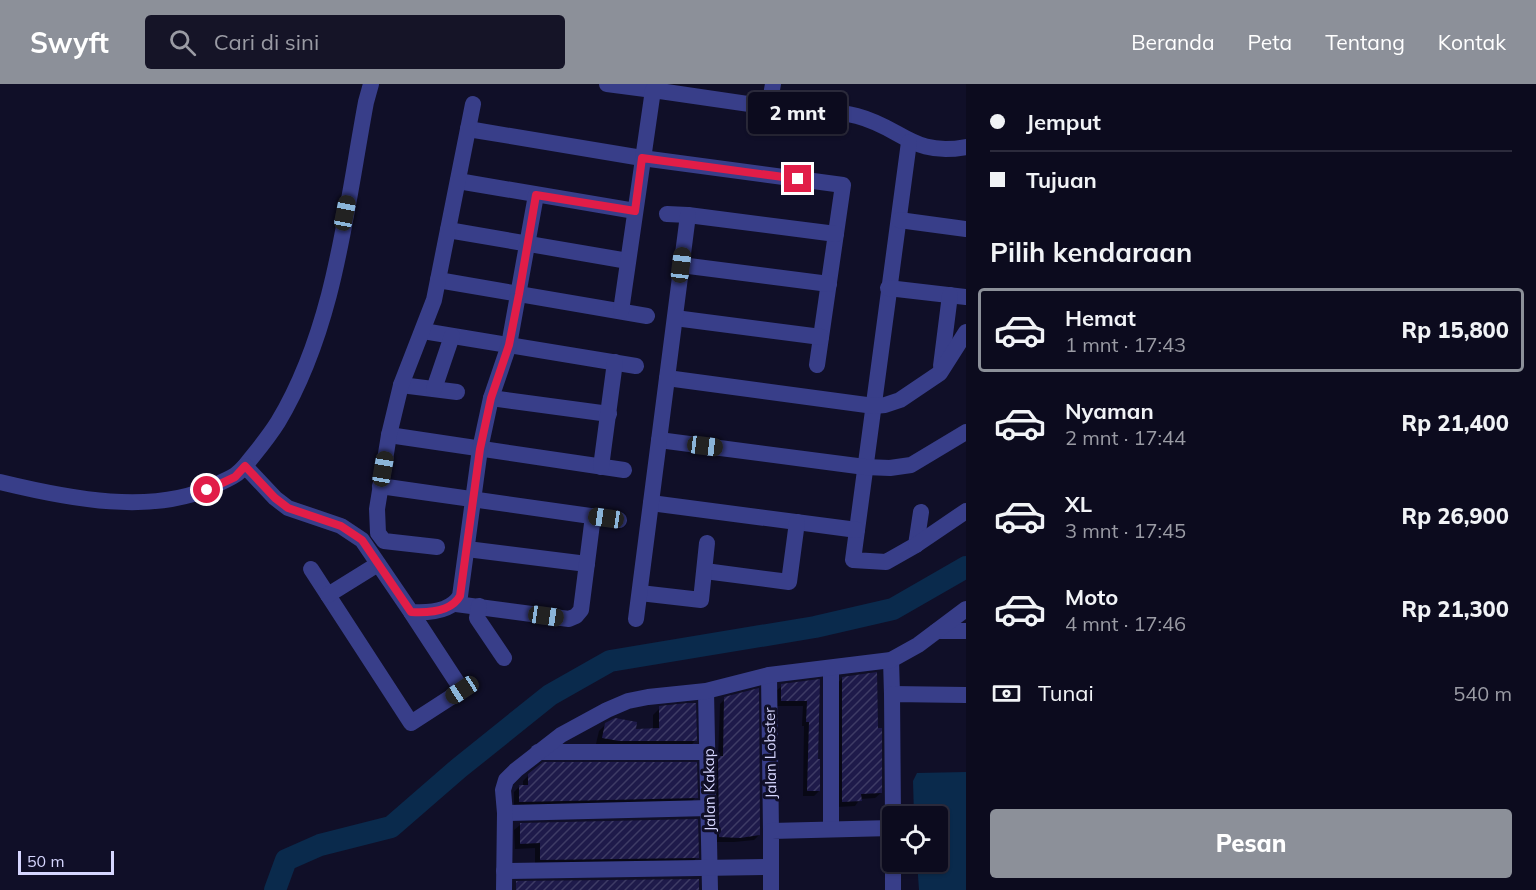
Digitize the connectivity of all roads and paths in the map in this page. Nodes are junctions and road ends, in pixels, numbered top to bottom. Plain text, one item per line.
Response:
1 (371, 84) edge
2 (607, 84) edge
3 (774, 84) edge
4 (653, 90) junction
5 (473, 104) dead end
6 (769, 107) junction
7 (468, 129) junction
8 (909, 142) junction
9 (966, 147) edge
10 (642, 158) junction
11 (458, 181) junction
12 (536, 195) junction
13 (635, 211) junction
14 (667, 214) dead end
15 (688, 215) junction
16 (898, 220) junction
17 (448, 230) junction
18 (966, 230) edge
19 (836, 234) junction
20 (526, 244) junction
21 (628, 261) junction
22 (681, 265) junction
23 (438, 280) junction
24 (829, 284) junction
25 (888, 288) junction
26 (519, 294) junction
27 (958, 296) edge
28 (621, 311) junction
29 (647, 316) dead end
30 (675, 318) junction
31 (423, 331) junction
32 (966, 333) edge
33 (452, 336) junction
34 (821, 337) junction
35 (509, 345) junction
36 (615, 362) junction
37 (817, 365) dead end
38 (636, 366) dead end
39 (940, 373) junction
40 (667, 378) junction
41 (402, 385) junction
42 (434, 389) junction
43 (457, 392) dead end
44 (491, 398) junction
45 (874, 406) junction
46 (609, 414) junction
47 (966, 432) edge
48 (389, 435) junction
49 (659, 440) junction
50 (480, 449) junction
51 (245, 466) junction
52 (601, 467) junction
53 (865, 467) junction
54 (624, 470) dead end
55 (0, 482) edge
56 (380, 486) junction
57 (474, 499) junction
58 (651, 503) junction
59 (966, 511) edge
60 (921, 512) dead end
61 (593, 516) junction
62 (619, 520) dead end
63 (797, 522) junction
64 (857, 530) junction
65 (708, 543) dead end
66 (916, 545) junction
67 (437, 547) dead end
68 (466, 549) junction
69 (378, 564) junction
70 (587, 564) junction
71 (311, 569) dead end
72 (705, 571) junction
73 (640, 593) junction
74 (328, 596) junction
75 (456, 603) junction
76 (479, 606) junction
77 (966, 609) edge
78 (411, 612) junction
79 (636, 619) dead end
80 (937, 631) junction
81 (966, 631) edge
82 (504, 658) dead end
83 (891, 660) junction
84 (831, 668) junction
85 (769, 675) junction
86 (706, 690) junction
87 (892, 694) junction
88 (966, 695) edge
89 (538, 752) junction
90 (708, 752) junction
91 (893, 806) edge
92 (709, 808) junction
93 (505, 813) junction
94 (882, 828) edge
95 (831, 829) junction
96 (771, 831) junction
97 (710, 867) junction
98 (771, 867) junction
99 (504, 871) junction
100 (893, 872) edge
101 (504, 890) edge
102 (710, 890) edge
103 (771, 890) edge
104 (893, 890) edge

1 - 51 street
2 - 4 street
3 - 6 street
4 - 6 street
4 - 10 street
5 - 7 street
6 - 8 street
7 - 10 street
7 - 11 street
8 - 9 street
8 - 16 street
10 - 13 street
10 - 19 street
11 - 12 street
11 - 17 street
12 - 13 street
12 - 20 street
13 - 21 street
14 - 15 street
15 - 19 street
15 - 22 street
16 - 18 street
16 - 25 street
17 - 20 street
17 - 23 street
19 - 24 street
20 - 21 street
20 - 26 street
21 - 28 street
22 - 24 street
22 - 30 street
23 - 26 street
23 - 31 street
24 - 34 street
25 - 27 street
25 - 45 street
26 - 28 street
26 - 35 street
27 - 39 street
28 - 29 street
30 - 34 street
30 - 40 street
31 - 33 street
31 - 41 street
32 - 39 street
33 - 35 street
33 - 42 street
34 - 37 street
35 - 36 street
35 - 44 street
36 - 38 street
36 - 46 street
39 - 45 street
40 - 45 street
40 - 49 street
41 - 42 street
41 - 48 street
42 - 43 street
44 - 46 street
44 - 50 street
45 - 53 street
46 - 52 street
47 - 53 street
48 - 50 street
48 - 56 street
49 - 53 street
49 - 58 street
50 - 52 street
50 - 57 street
51 - 55 street
51 - 69 street
52 - 54 street
53 - 64 street
56 - 57 street
56 - 67 street
57 - 61 street
57 - 68 street
58 - 63 street
58 - 73 street
59 - 66 street
60 - 66 street
61 - 62 street
61 - 70 street
63 - 64 street
63 - 72 street
64 - 66 street
65 - 72 street
68 - 70 street
68 - 75 street
69 - 74 street
69 - 78 street
70 - 76 street
71 - 74 street
72 - 73 street
73 - 79 street
74 - 78 street
75 - 76 street
75 - 78 street
76 - 82 street
77 - 80 street
80 - 81 street
80 - 83 street
83 - 84 street
83 - 87 street
84 - 85 street
84 - 95 street
85 - 86 street
85 - 96 street, Jalan Lobster
86 - 89 street
86 - 90 street, Jalan Kakap
87 - 88 street
87 - 91 street
89 - 90 street
89 - 93 street
90 - 92 street, Jalan Kakap
92 - 93 street
92 - 97 street, Jalan Kakap
93 - 99 street
94 - 95 street
95 - 96 street
96 - 98 street, Jalan Lobster
97 - 98 street
97 - 99 street
97 - 102 street, Jalan Kakap
98 - 103 street, Jalan Lobster
99 - 101 street
100 - 104 street

